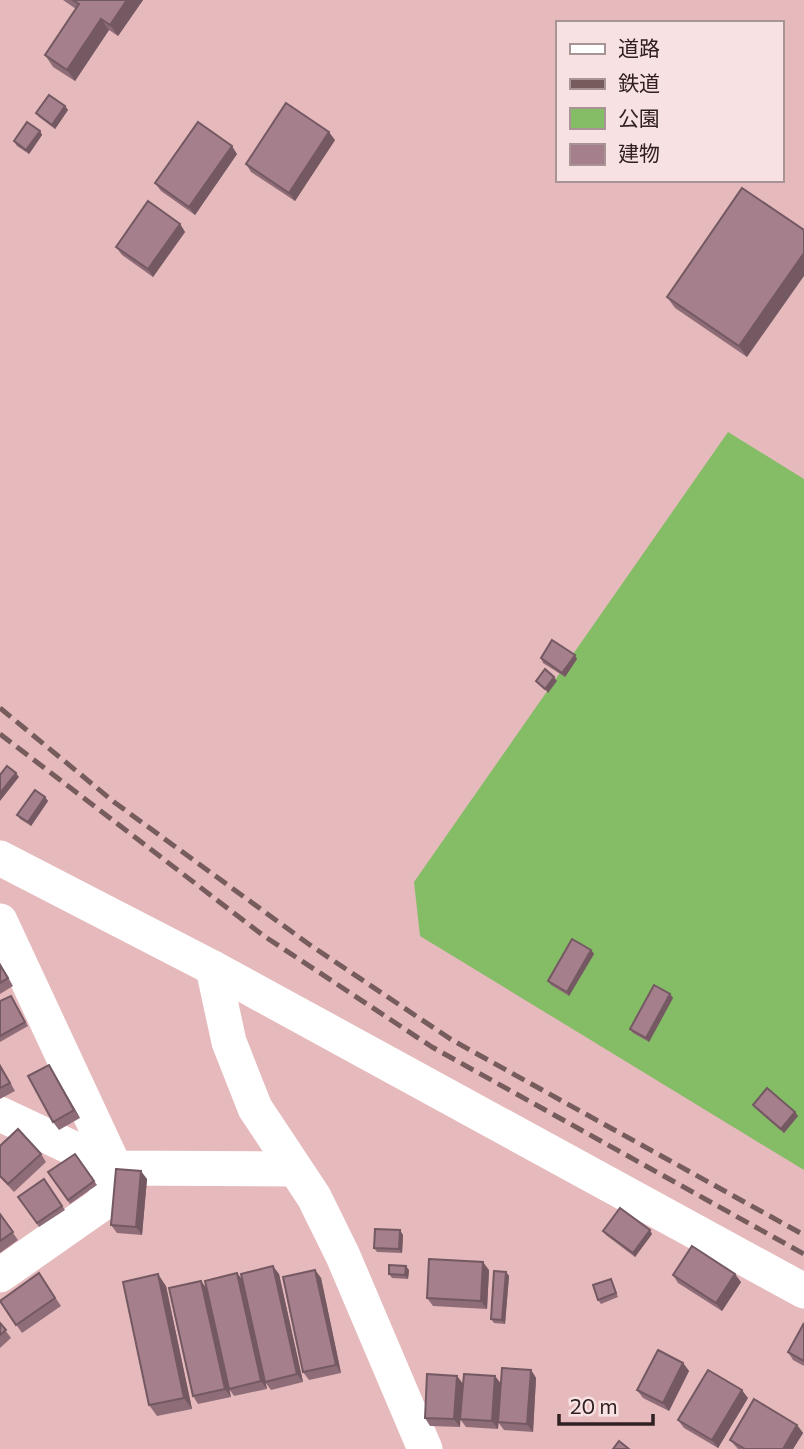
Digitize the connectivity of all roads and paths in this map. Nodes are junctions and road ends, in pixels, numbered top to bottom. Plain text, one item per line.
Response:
1 (0, 858) edge
2 (0, 921) edge
3 (213, 968) junction
4 (0, 1114) edge
5 (115, 1168) junction
6 (294, 1169) junction
7 (0, 1275) edge
8 (804, 1291) edge
9 (425, 1449) edge

1 - 3 street
2 - 5 street
3 - 6 street
3 - 8 street
4 - 5 street
5 - 6 street
5 - 7 street
6 - 9 street

